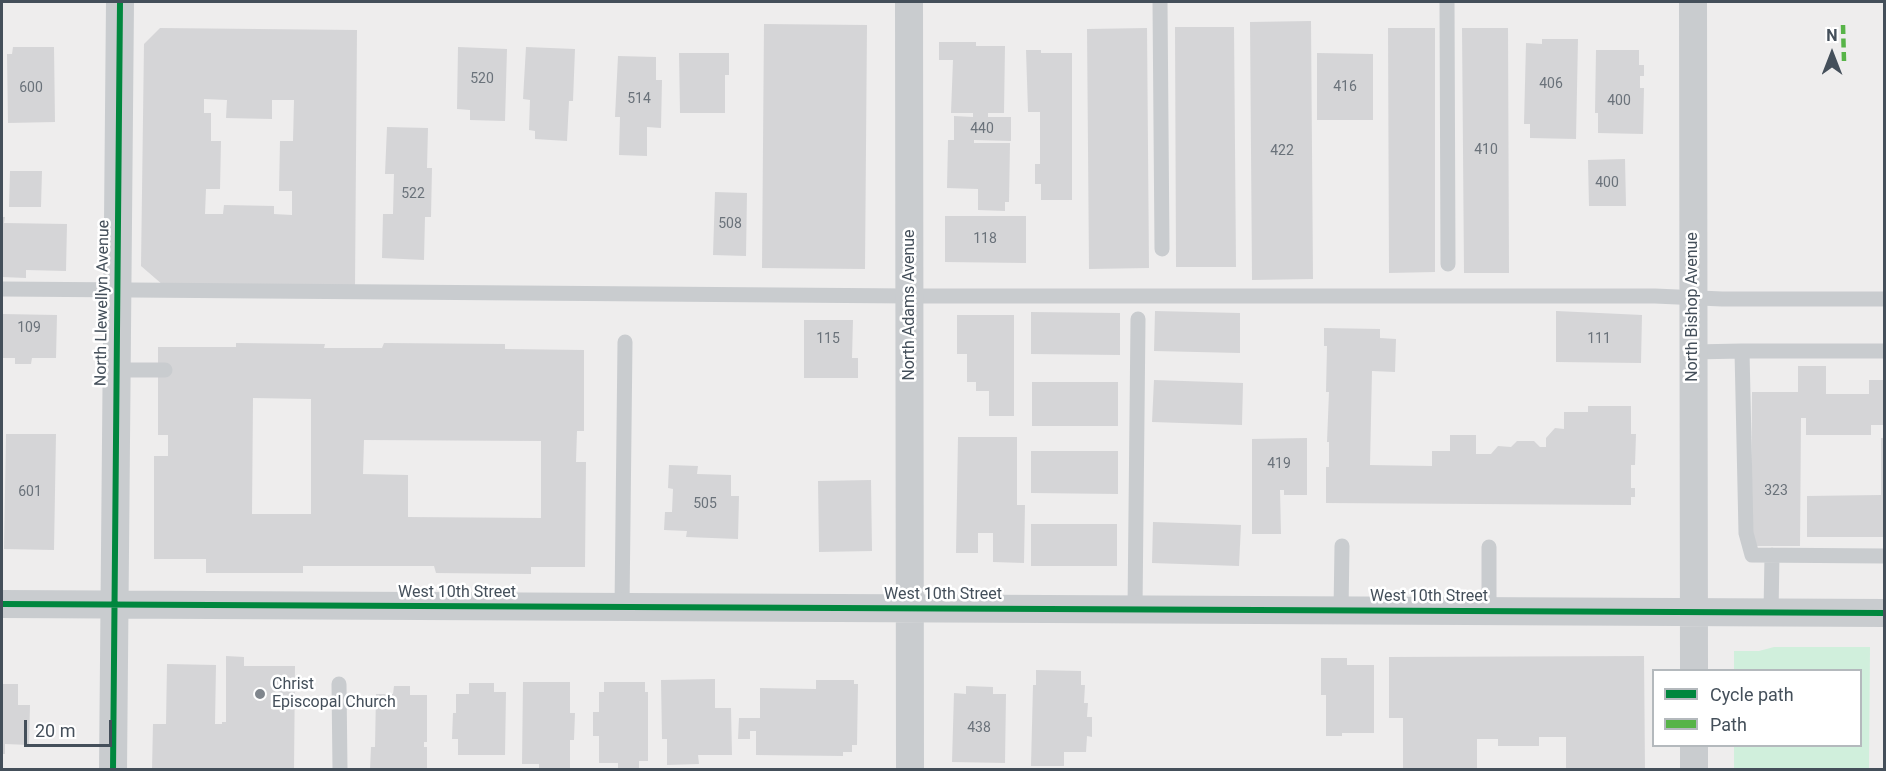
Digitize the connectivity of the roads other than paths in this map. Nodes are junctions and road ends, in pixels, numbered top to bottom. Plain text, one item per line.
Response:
1 (120, 2) edge
2 (909, 2) edge
3 (1160, 2) edge
4 (1447, 2) edge
5 (1693, 2) edge
6 (1162, 249) dead end
7 (1448, 264) dead end
8 (2, 289) edge
9 (117, 290) junction
10 (910, 296) junction
11 (1693, 298) junction
12 (1884, 299) edge
13 (1138, 319) dead end
14 (625, 342) dead end
15 (1742, 351) junction
16 (1884, 351) edge
17 (1693, 352) junction
18 (116, 370) junction
19 (165, 370) dead end
20 (1342, 546) dead end
21 (1489, 547) dead end
22 (1772, 555) junction
23 (1884, 556) edge
24 (2, 604) edge
25 (113, 605) junction
26 (622, 607) junction
27 (910, 609) junction
28 (1135, 609) junction
29 (1341, 611) junction
30 (1489, 611) junction
31 (1693, 612) junction
32 (1772, 613) junction
33 (1884, 613) edge
34 (1694, 669) edge
35 (339, 684) dead end
36 (1694, 747) edge
37 (113, 770) edge
38 (340, 770) edge
39 (910, 770) edge
40 (1694, 770) edge

1 - 9 street, North Llewellyn Avenue
2 - 10 street, North Adams Avenue
3 - 6 lane
4 - 7 lane
5 - 11 street, North Bishop Avenue
8 - 9 lane
9 - 10 lane
9 - 18 street, North Llewellyn Avenue
10 - 11 lane
10 - 27 street, North Adams Avenue
11 - 12 lane
11 - 17 street, North Bishop Avenue
13 - 28 lane
14 - 26 lane
15 - 16 lane
15 - 17 lane
15 - 22 lane
17 - 31 street, North Bishop Avenue
18 - 19 lane
18 - 25 street, North Llewellyn Avenue
20 - 29 lane
21 - 30 lane
22 - 23 lane
22 - 32 lane
24 - 25 street, West 10th Street
25 - 26 street, West 10th Street
25 - 37 street, North Llewellyn Avenue
26 - 27 street, West 10th Street
27 - 28 street, West 10th Street
27 - 39 street, North Adams Avenue
28 - 29 street, West 10th Street
29 - 30 street, West 10th Street
30 - 31 street, West 10th Street
31 - 32 street, West 10th Street
31 - 34 street, North Bishop Avenue
32 - 33 street, West 10th Street
35 - 38 lane
36 - 40 street

